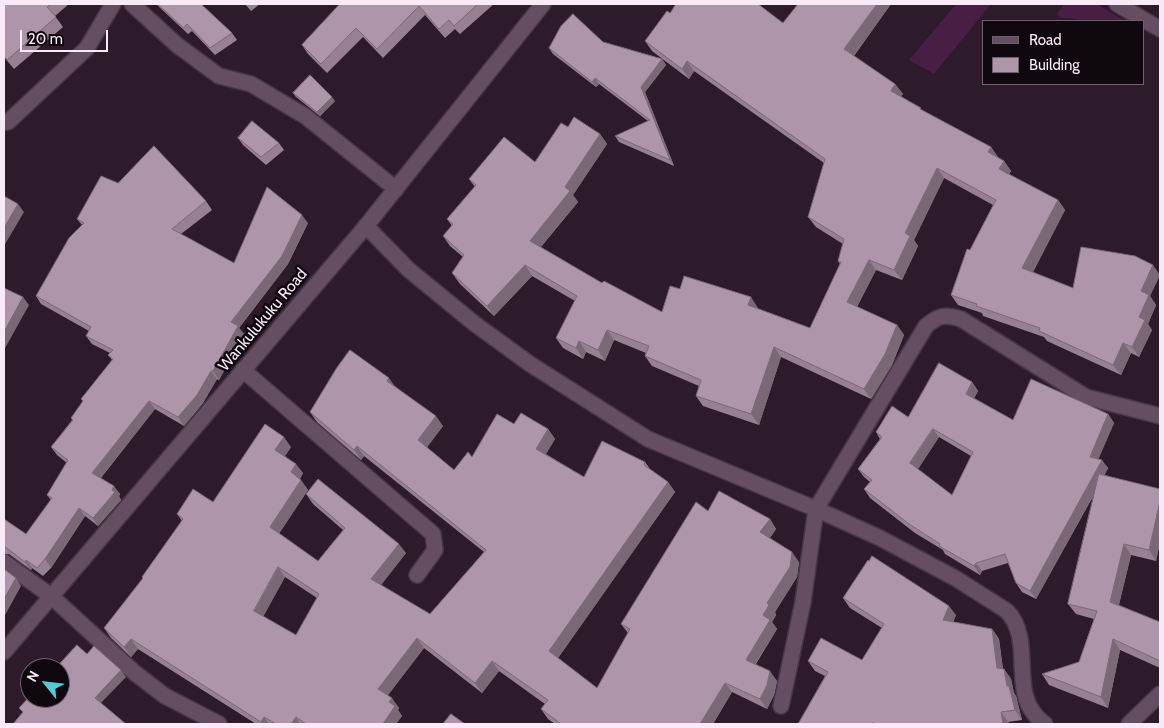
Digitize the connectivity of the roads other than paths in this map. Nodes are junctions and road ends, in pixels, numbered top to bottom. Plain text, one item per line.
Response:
1 (113, 4) edge
2 (132, 4) edge
3 (542, 4) edge
4 (1117, 4) edge
5 (1160, 29) edge
6 (4, 122) edge
7 (396, 189) junction
8 (366, 226) junction
9 (243, 370) junction
10 (1160, 416) edge
11 (816, 509) junction
12 (4, 562) edge
13 (417, 574) dead end
14 (50, 596) junction
15 (4, 652) edge
16 (1160, 694) edge
17 (781, 706) dead end
18 (219, 724) edge
19 (1045, 724) edge
20 (1129, 724) edge

1 - 6 street
2 - 7 street
3 - 7 street, Wankulukuku Road
4 - 5 street
7 - 8 street, Wankulukuku Road
8 - 9 street, Wankulukuku Road
8 - 11 street
9 - 13 street
9 - 14 street, Wankulukuku Road
10 - 11 street
11 - 17 street
11 - 19 street
12 - 14 street
14 - 15 street, Wankulukuku Road
14 - 18 street
16 - 20 street

